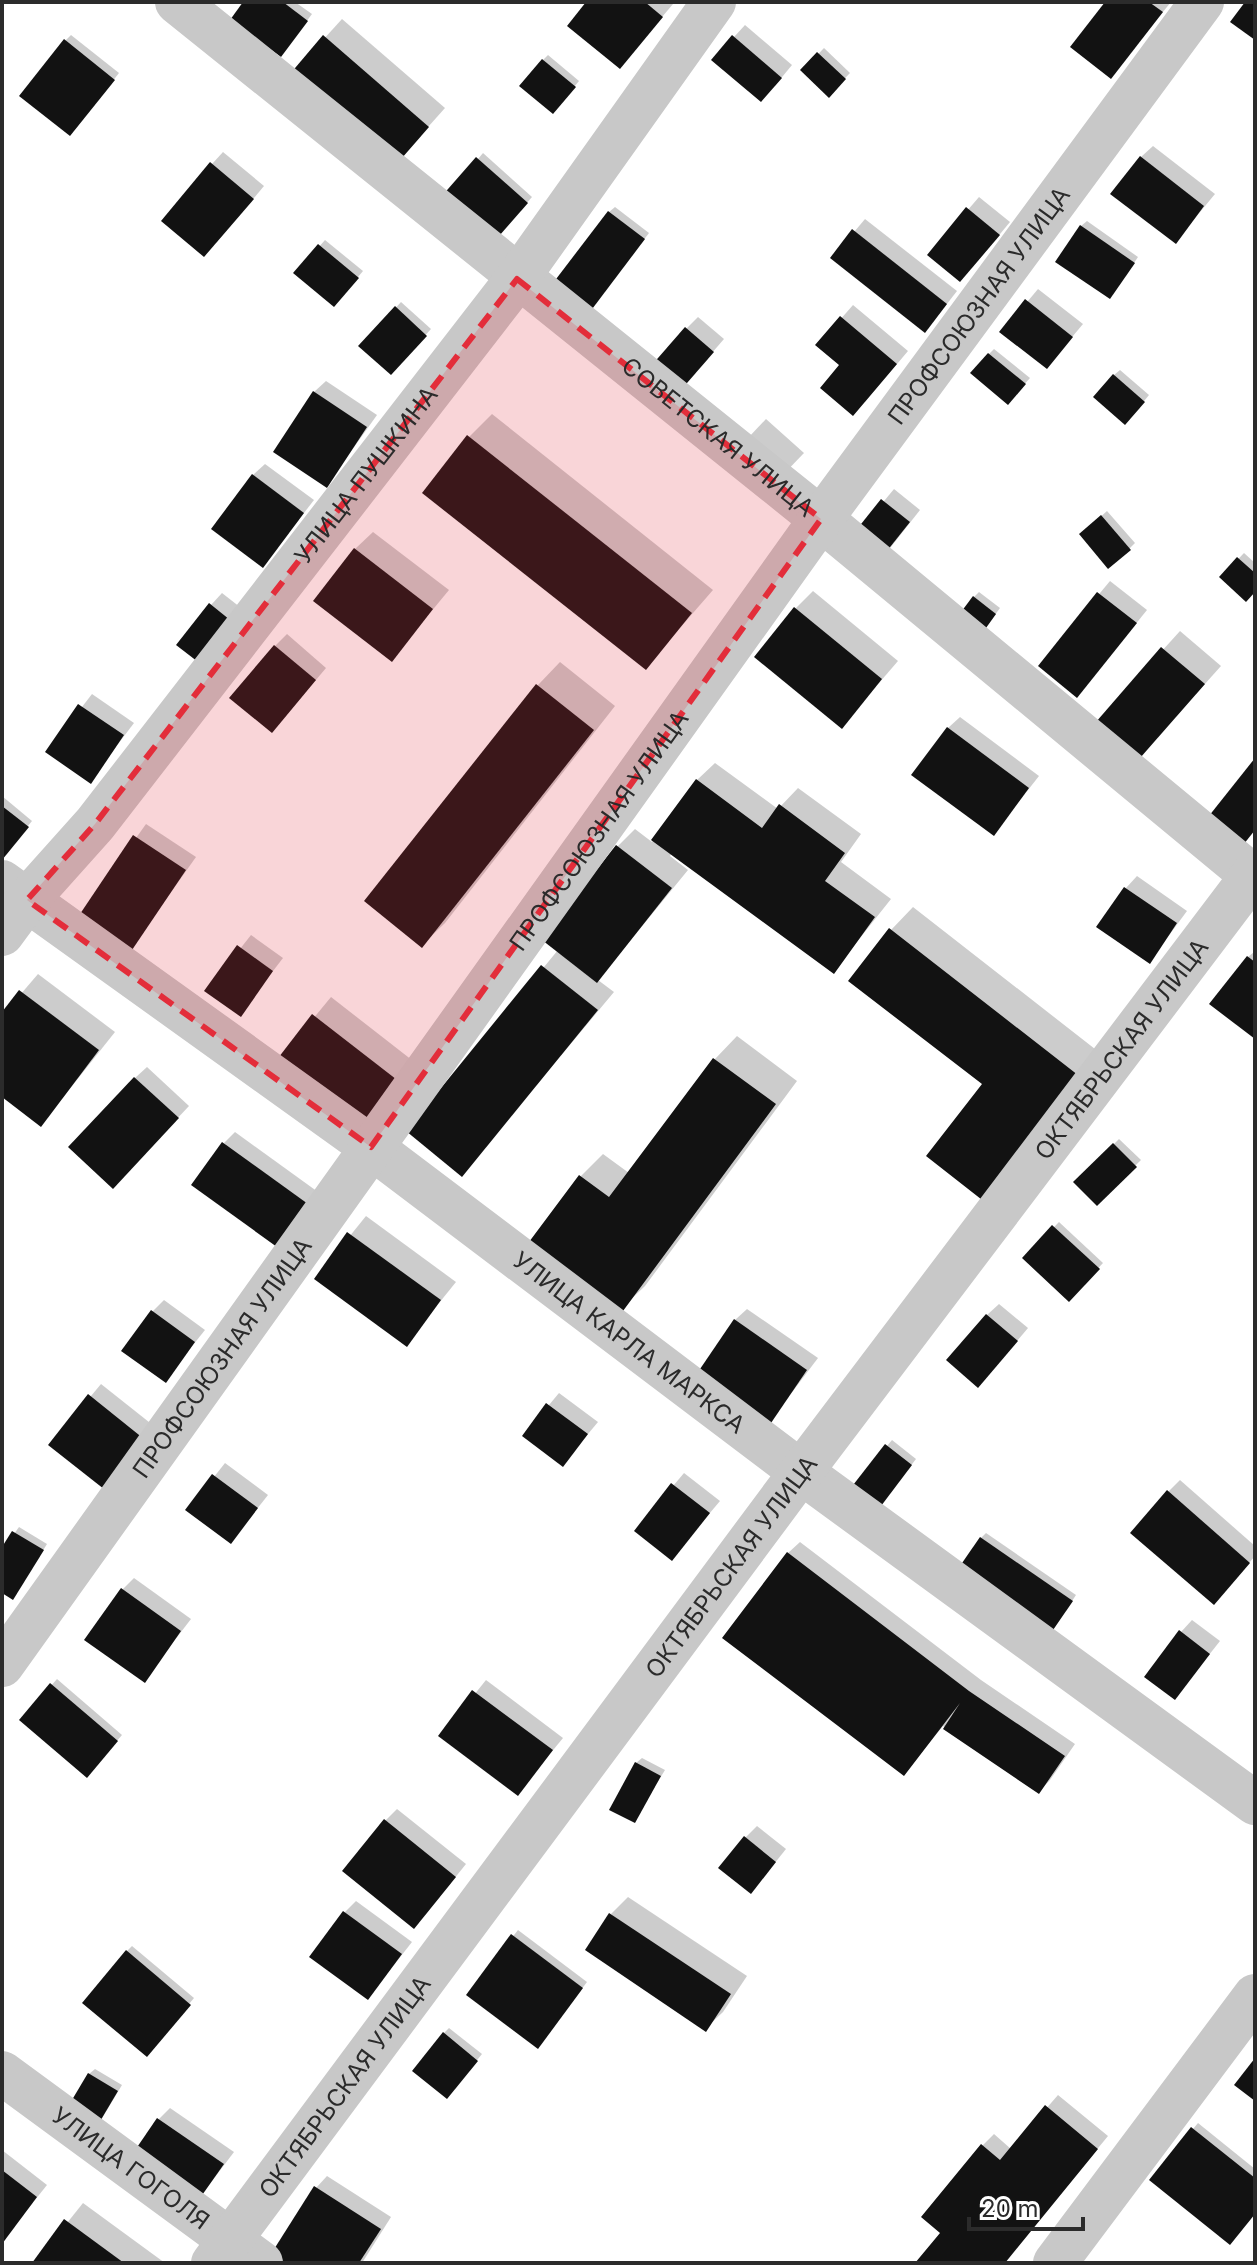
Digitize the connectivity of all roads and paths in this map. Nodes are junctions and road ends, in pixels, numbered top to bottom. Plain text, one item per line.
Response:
1 (177, 2) edge
2 (714, 2) edge
3 (1202, 2) edge
4 (517, 279) junction
5 (821, 519) junction
6 (1254, 875) edge
7 (10, 905) edge
8 (371, 1147) junction
9 (801, 1472) junction
10 (2, 1665) edge
11 (1255, 1803) edge
12 (1255, 1996) edge
13 (2, 2073) edge
14 (234, 2256) edge
15 (1055, 2263) edge

1 - 4 street, СОВЕТСКАЯ УЛИЦА
2 - 4 street, УЛИЦА ПУШКИНА
3 - 5 street, ПРОФСОЮЗНАЯ УЛИЦА
4 - 5 street, СОВЕТСКАЯ УЛИЦА
4 - 7 street, УЛИЦА ПУШКИНА
5 - 6 street, СОВЕТСКАЯ УЛИЦА
5 - 8 street, ПРОФСОЮЗНАЯ УЛИЦА
6 - 9 street, ОКТЯБРЬСКАЯ УЛИЦА
7 - 8 street, УЛИЦА КАРЛА МАРКСА
8 - 9 street, УЛИЦА КАРЛА МАРКСА
8 - 10 street, ПРОФСОЮЗНАЯ УЛИЦА
9 - 11 street, УЛИЦА КАРЛА МАРКСА
9 - 14 street, ОКТЯБРЬСКАЯ УЛИЦА
12 - 15 street
13 - 14 street, УЛИЦА ГОГОЛЯ

